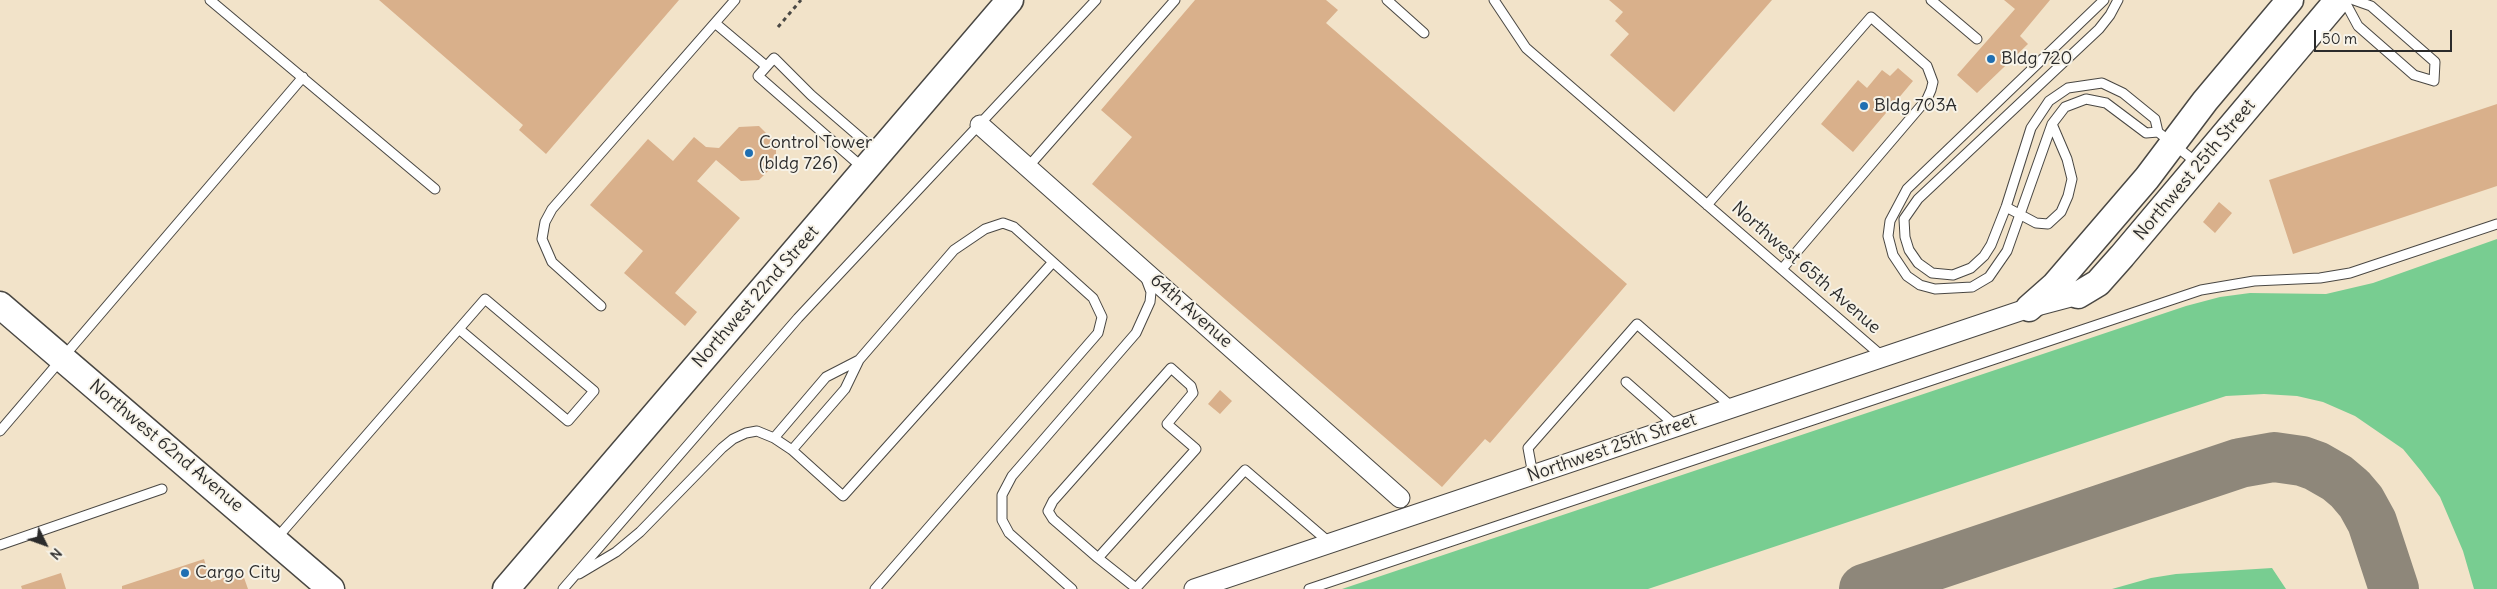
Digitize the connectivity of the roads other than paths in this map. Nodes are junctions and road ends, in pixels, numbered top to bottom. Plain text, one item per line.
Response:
1 (210, 0) edge
2 (735, 0) edge
3 (1096, 0) edge
4 (1175, 0) edge
5 (1387, 0) edge
6 (1494, 0) edge
7 (1931, 0) edge
8 (2104, 0) edge
9 (2118, 0) edge
10 (2290, 0) edge
11 (2338, 0) edge
12 (2344, 0) edge
13 (2354, 0) edge
14 (1008, 1) edge
15 (715, 23) junction
16 (1424, 33) dead end
17 (1977, 39) dead end
18 (766, 66) junction
19 (304, 77) junction
20 (2052, 124) junction
21 (980, 125) junction
22 (2165, 138) junction
23 (872, 162) junction
24 (2199, 164) junction
25 (1028, 167) junction
26 (435, 189) dead end
27 (1707, 205) junction
28 (2006, 206) junction
29 (2021, 215) junction
30 (2497, 224) edge
31 (1053, 262) junction
32 (1143, 269) junction
33 (1782, 269) junction
34 (2078, 295) joint
35 (0, 305) edge
36 (601, 306) dead end
37 (2029, 308) junction
38 (459, 329) junction
39 (1883, 357) junction
40 (62, 359) junction
41 (860, 360) junction
42 (1626, 382) dead end
43 (1732, 407) junction
44 (1676, 426) junction
45 (0, 431) edge
46 (774, 438) junction
47 (792, 450) junction
48 (1533, 475) junction
49 (162, 489) dead end
50 (1400, 498) dead end
51 (276, 540) junction
52 (2, 542) edge
53 (1330, 543) junction
54 (1098, 558) junction
55 (572, 578) junction
56 (331, 589) edge
57 (506, 589) edge
58 (563, 589) edge
59 (874, 589) edge
60 (1072, 589) edge
61 (1136, 589) edge
62 (1194, 589) edge
63 (1309, 589) edge

1 - 19 lane
2 - 15 lane
3 - 21 lane
4 - 25 lane
5 - 16 lane
6 - 27 lane, Northwest 65th Avenue
7 - 17 lane
8 - 29 lane
9 - 28 lane
10 - 22 street, Northwest 25th Street
11 - 24 street, Northwest 25th Street
12 - 13 lane
14 - 23 street, Northwest 22nd Street
15 - 18 lane
15 - 36 lane
18 - 23 lane
18 - 23 lane
19 - 26 lane
19 - 40 lane
20 - 22 lane
20 - 29 lane
20 - 29 lane
21 - 25 street, 64th Avenue
21 - 55 lane
22 - 24 lane
22 - 28 lane
22 - 37 street, Northwest 25th Street
23 - 57 street, Northwest 22nd Street
24 - 34 street, Northwest 25th Street
25 - 32 street, 64th Avenue
27 - 33 lane, Northwest 65th Avenue
27 - 33 lane
28 - 29 lane
30 - 63 lane
31 - 41 lane
31 - 47 lane
31 - 59 lane
32 - 50 street, 64th Avenue
32 - 60 lane
33 - 39 lane, Northwest 65th Avenue
34 - 37 street, Northwest 25th Street
35 - 40 street, Northwest 62nd Avenue
37 - 39 street, Northwest 25th Street
38 - 38 lane
38 - 51 lane
39 - 43 street, Northwest 25th Street
40 - 45 lane
40 - 51 street, Northwest 62nd Avenue
41 - 46 lane
41 - 47 lane
42 - 44 lane
43 - 44 street, Northwest 25th Street
43 - 48 lane
44 - 48 street, Northwest 25th Street
46 - 47 lane
46 - 55 lane
48 - 53 street, Northwest 25th Street
49 - 52 lane
51 - 56 street, Northwest 62nd Avenue
53 - 61 lane
53 - 62 street, Northwest 25th Street
54 - 54 lane
54 - 61 lane
55 - 58 lane

